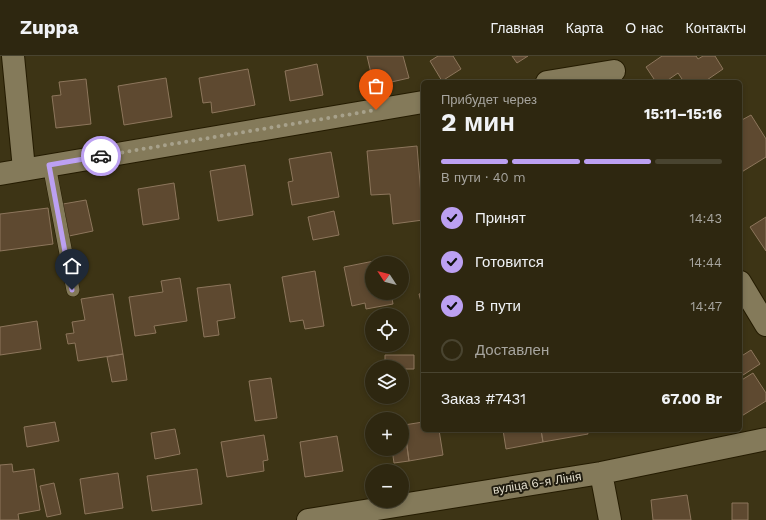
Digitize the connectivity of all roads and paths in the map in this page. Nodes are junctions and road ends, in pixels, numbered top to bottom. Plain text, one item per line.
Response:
1 (13, 56) edge
2 (612, 70) edge
3 (558, 80) edge
4 (421, 102) edge
5 (49, 165) junction
6 (24, 169) junction
7 (0, 174) edge
8 (742, 285) edge
9 (72, 290) dead end
10 (766, 325) edge
11 (766, 439) edge
12 (601, 473) junction
13 (308, 520) edge
14 (610, 520) edge

1 - 6 street
2 - 3 street
4 - 5 street
5 - 6 street
5 - 9 lane
6 - 7 street
8 - 10 street
11 - 12 street, вуліца 6-я Лінія
12 - 13 street, вуліца 6-я Лінія
12 - 14 street

